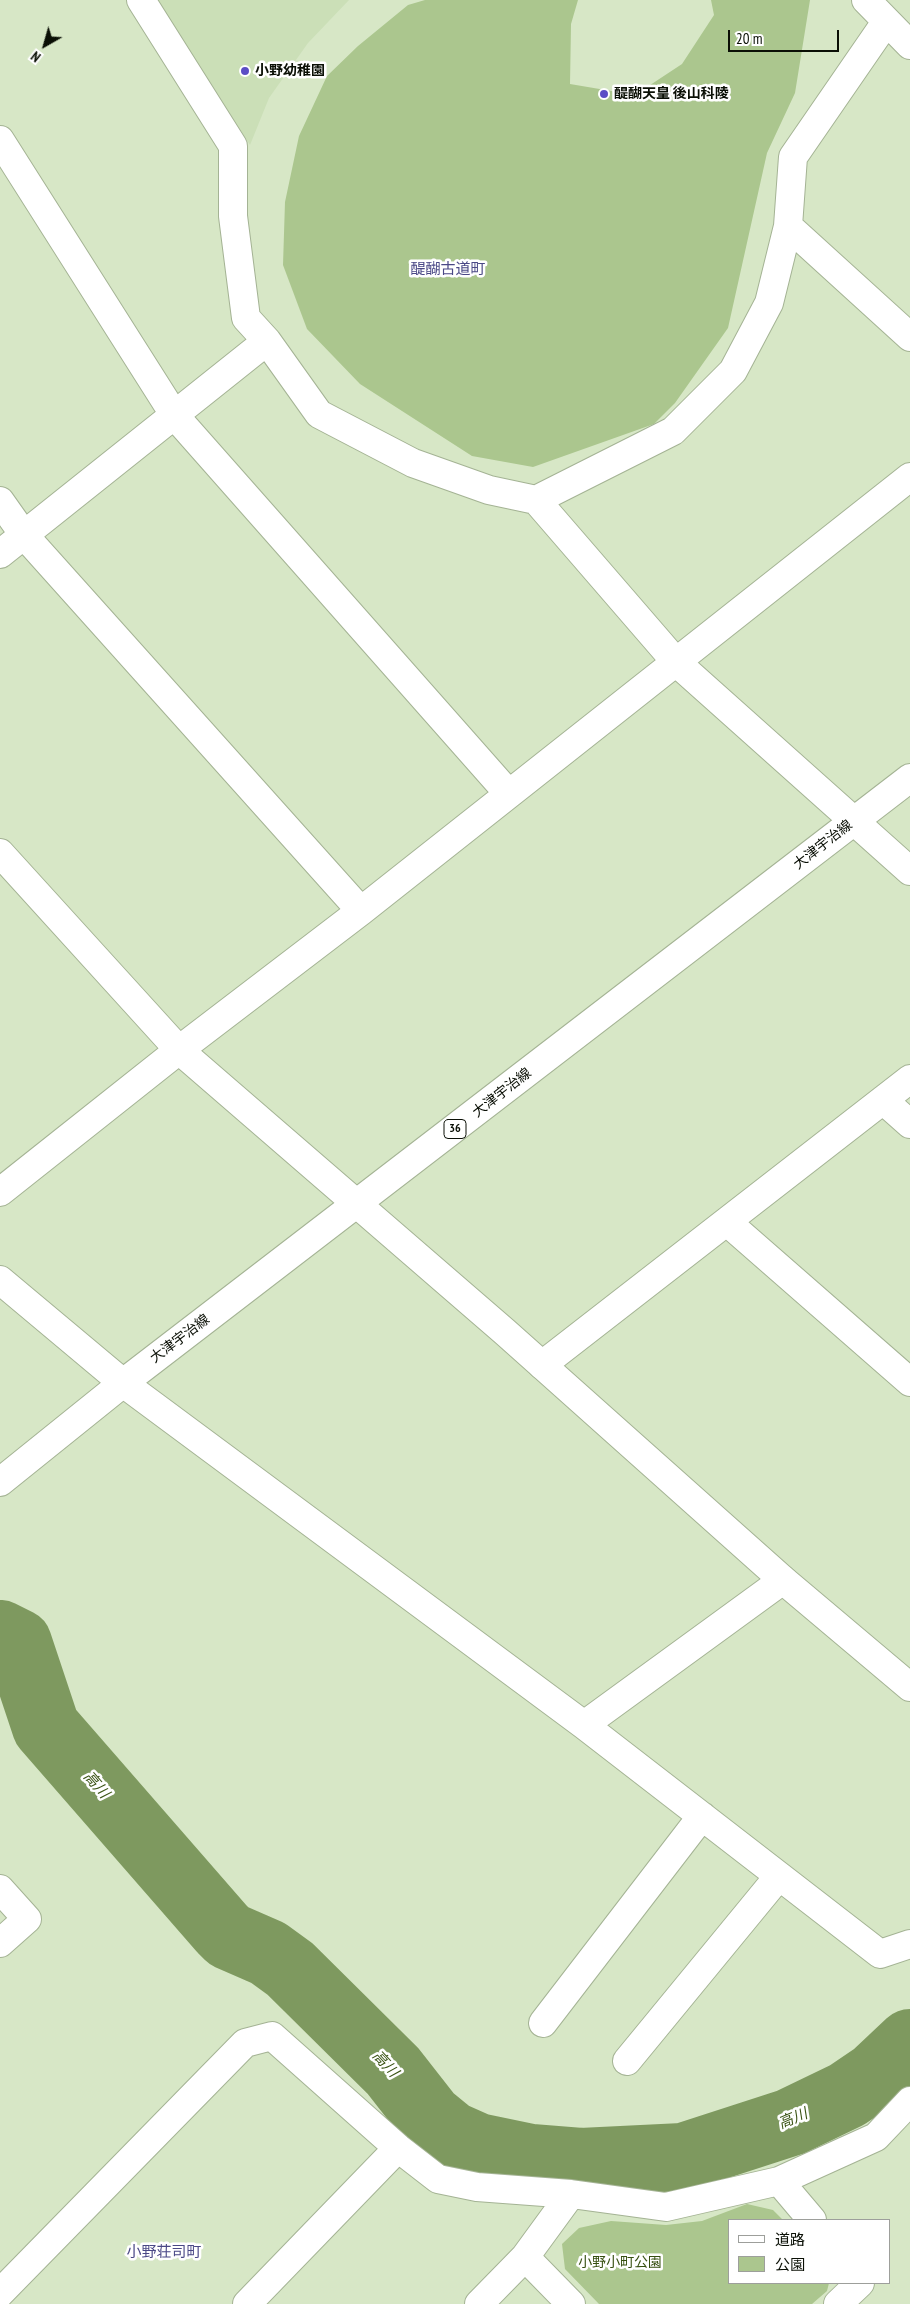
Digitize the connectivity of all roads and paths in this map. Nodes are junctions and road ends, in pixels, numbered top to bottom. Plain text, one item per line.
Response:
1 (140, 0) edge
2 (866, 0) edge
3 (886, 22) junction
4 (910, 45) edge
5 (0, 140) edge
6 (788, 226) junction
7 (910, 337) edge
8 (267, 341) junction
9 (175, 416) junction
10 (910, 477) edge
11 (536, 500) junction
12 (0, 501) edge
13 (24, 535) junction
14 (0, 554) edge
15 (676, 662) junction
16 (910, 778) edge
17 (509, 794) junction
18 (853, 821) junction
19 (3, 864) edge
20 (910, 871) edge
21 (361, 911) junction
22 (179, 1050) junction
23 (910, 1080) edge
24 (883, 1100) junction
25 (910, 1124) edge
26 (0, 1192) edge
27 (356, 1205) junction
28 (727, 1222) junction
29 (0, 1280) edge
30 (542, 1366) junction
31 (910, 1382) edge
32 (122, 1383) junction
33 (0, 1482) edge
34 (783, 1580) junction
35 (910, 1687) edge
36 (584, 1725) junction
37 (702, 1816) junction
38 (779, 1876) junction
39 (0, 1889) edge
40 (0, 1943) edge
41 (910, 1944) edge
42 (543, 2023) dead end
43 (627, 2061) dead end
44 (910, 2101) edge
45 (398, 2148) junction
46 (779, 2181) junction
47 (571, 2194) junction
48 (811, 2219) edge
49 (525, 2257) junction
50 (859, 2284) edge
51 (0, 2293) edge
52 (247, 2304) edge
53 (479, 2304) edge
54 (571, 2304) edge
55 (838, 2304) edge

1 - 8 street
2 - 3 street
3 - 4 street
3 - 6 street
5 - 9 street
6 - 7 street
6 - 11 street
8 - 9 street
8 - 11 street
9 - 13 street
9 - 17 street
10 - 15 street
11 - 15 street
12 - 13 street
13 - 14 street
13 - 21 street
15 - 17 street
15 - 18 street
16 - 18 street, 大津宇治線 / 36
17 - 21 street
18 - 20 street
18 - 27 street, 大津宇治線 / 36
19 - 22 street
21 - 22 street
22 - 26 street
22 - 27 street
23 - 24 street
24 - 25 street
24 - 28 street
27 - 30 street
27 - 32 street, 大津宇治線 / 36
28 - 30 street
28 - 31 street
29 - 32 street
30 - 34 street
32 - 33 street, 大津宇治線 / 36
32 - 36 street
34 - 35 street
34 - 36 street
36 - 37 street
37 - 38 street
37 - 42 street
38 - 41 street
38 - 43 street
39 - 40 street
44 - 46 street
45 - 47 street
45 - 51 street
45 - 52 street
46 - 47 street
46 - 48 street
47 - 49 street
49 - 53 street
49 - 54 street
50 - 55 street

